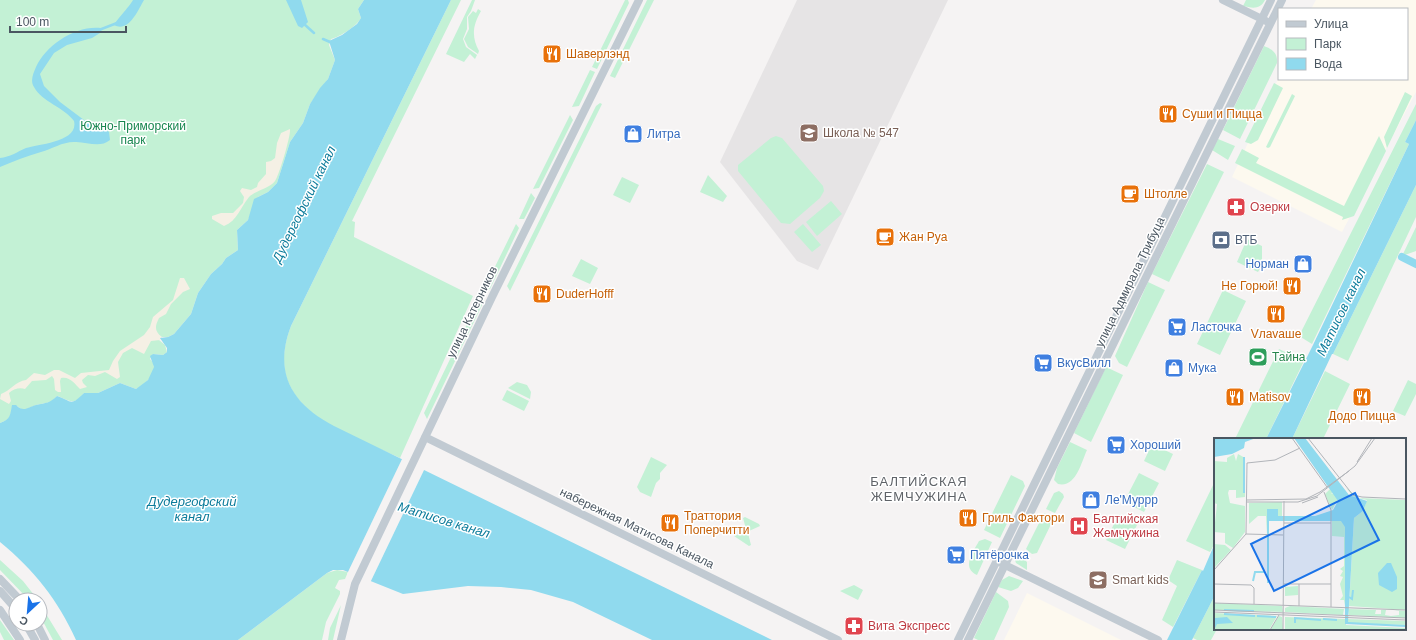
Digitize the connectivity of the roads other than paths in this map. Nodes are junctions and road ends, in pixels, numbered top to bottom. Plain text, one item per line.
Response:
1 (639, 0) edge
2 (1223, 0) edge
3 (1271, 0) edge
4 (1282, 0) edge
5 (1262, 19) junction
6 (1270, 23) junction
7 (425, 437) junction
8 (997, 560) junction
9 (1005, 565) junction
10 (0, 579) edge
11 (0, 591) edge
12 (12, 592) edge
13 (8, 600) edge
14 (0, 610) edge
15 (1156, 639) edge
16 (20, 640) edge
17 (341, 640) edge
18 (838, 640) edge
19 (958, 640) edge
20 (968, 640) edge

1 - 7 street, улица Катерников
2 - 5 street
3 - 5 street, улица Адмирала Трибуца
4 - 6 street, улица Адмирала Трибуца
5 - 6 street
5 - 8 street, улица Адмирала Трибуца
6 - 9 street, улица Адмирала Трибуца
7 - 17 street, улица Катерников
7 - 18 street, набережная Матисова Канала
8 - 9 street
8 - 19 street, улица Адмирала Трибуца
9 - 15 street
9 - 20 street, улица Адмирала Трибуца
10 - 12 street
11 - 13 street
14 - 16 street

